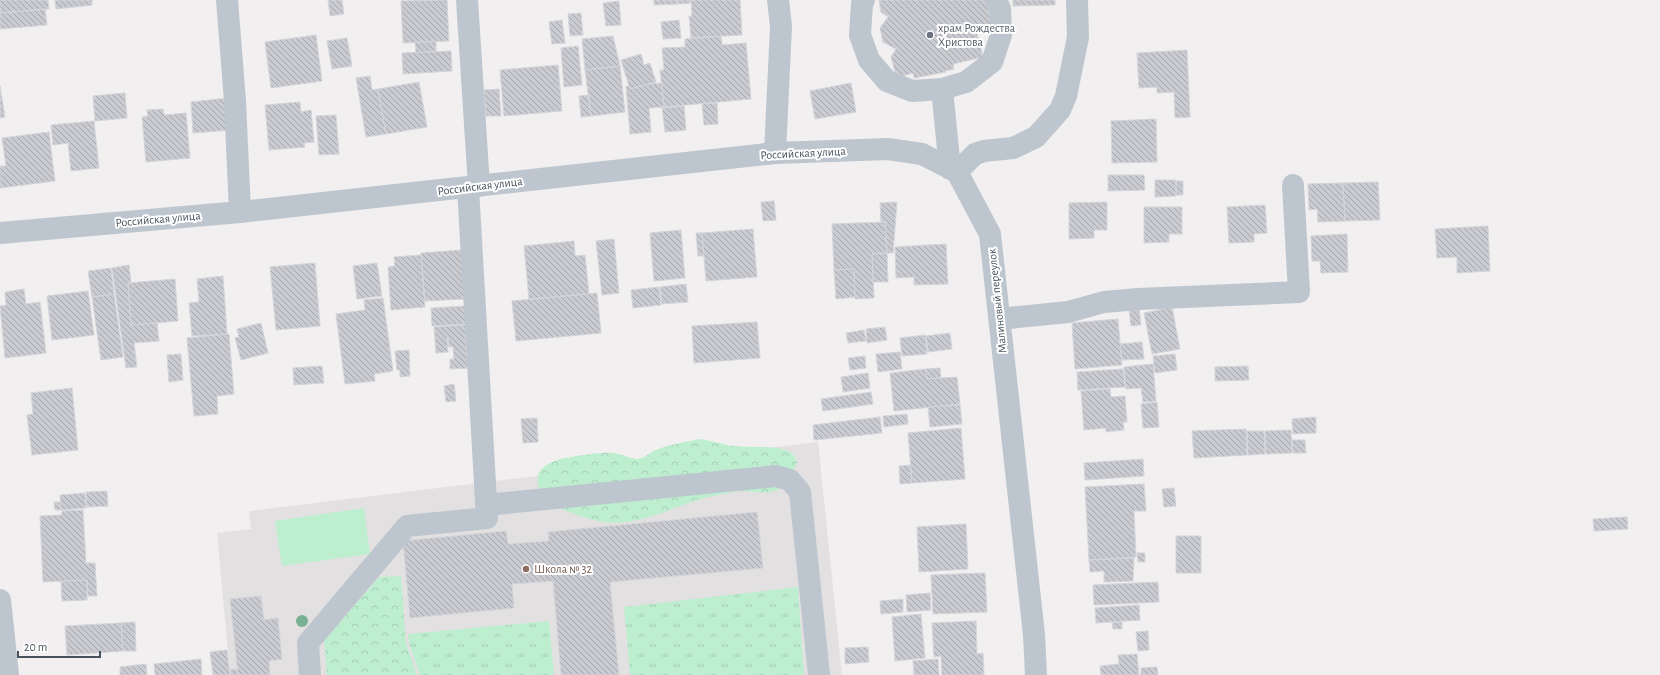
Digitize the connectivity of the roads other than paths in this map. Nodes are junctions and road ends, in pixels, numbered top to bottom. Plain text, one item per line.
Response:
1 (227, 0) edge
2 (467, 0) edge
3 (778, 0) edge
4 (864, 0) edge
5 (996, 0) edge
6 (1077, 0) edge
7 (942, 89) junction
8 (775, 153) junction
9 (953, 171) junction
10 (1293, 184) dead end
11 (474, 187) junction
12 (240, 212) junction
13 (0, 233) edge
14 (999, 319) junction
15 (486, 505) junction
16 (0, 600) edge
17 (8, 675) edge
18 (310, 675) edge
19 (819, 675) edge
20 (1036, 675) edge

1 - 12 street
2 - 11 street
3 - 8 street
4 - 7 street
5 - 7 street
6 - 9 street
7 - 9 street
8 - 9 street, Российская улица
8 - 11 street, Российская улица
9 - 14 street, Малиновый переулок
10 - 14 street
11 - 12 street, Российская улица
11 - 15 street
12 - 13 street, Российская улица
14 - 20 street, Малиновый переулок
15 - 18 street
15 - 19 street
16 - 17 street

